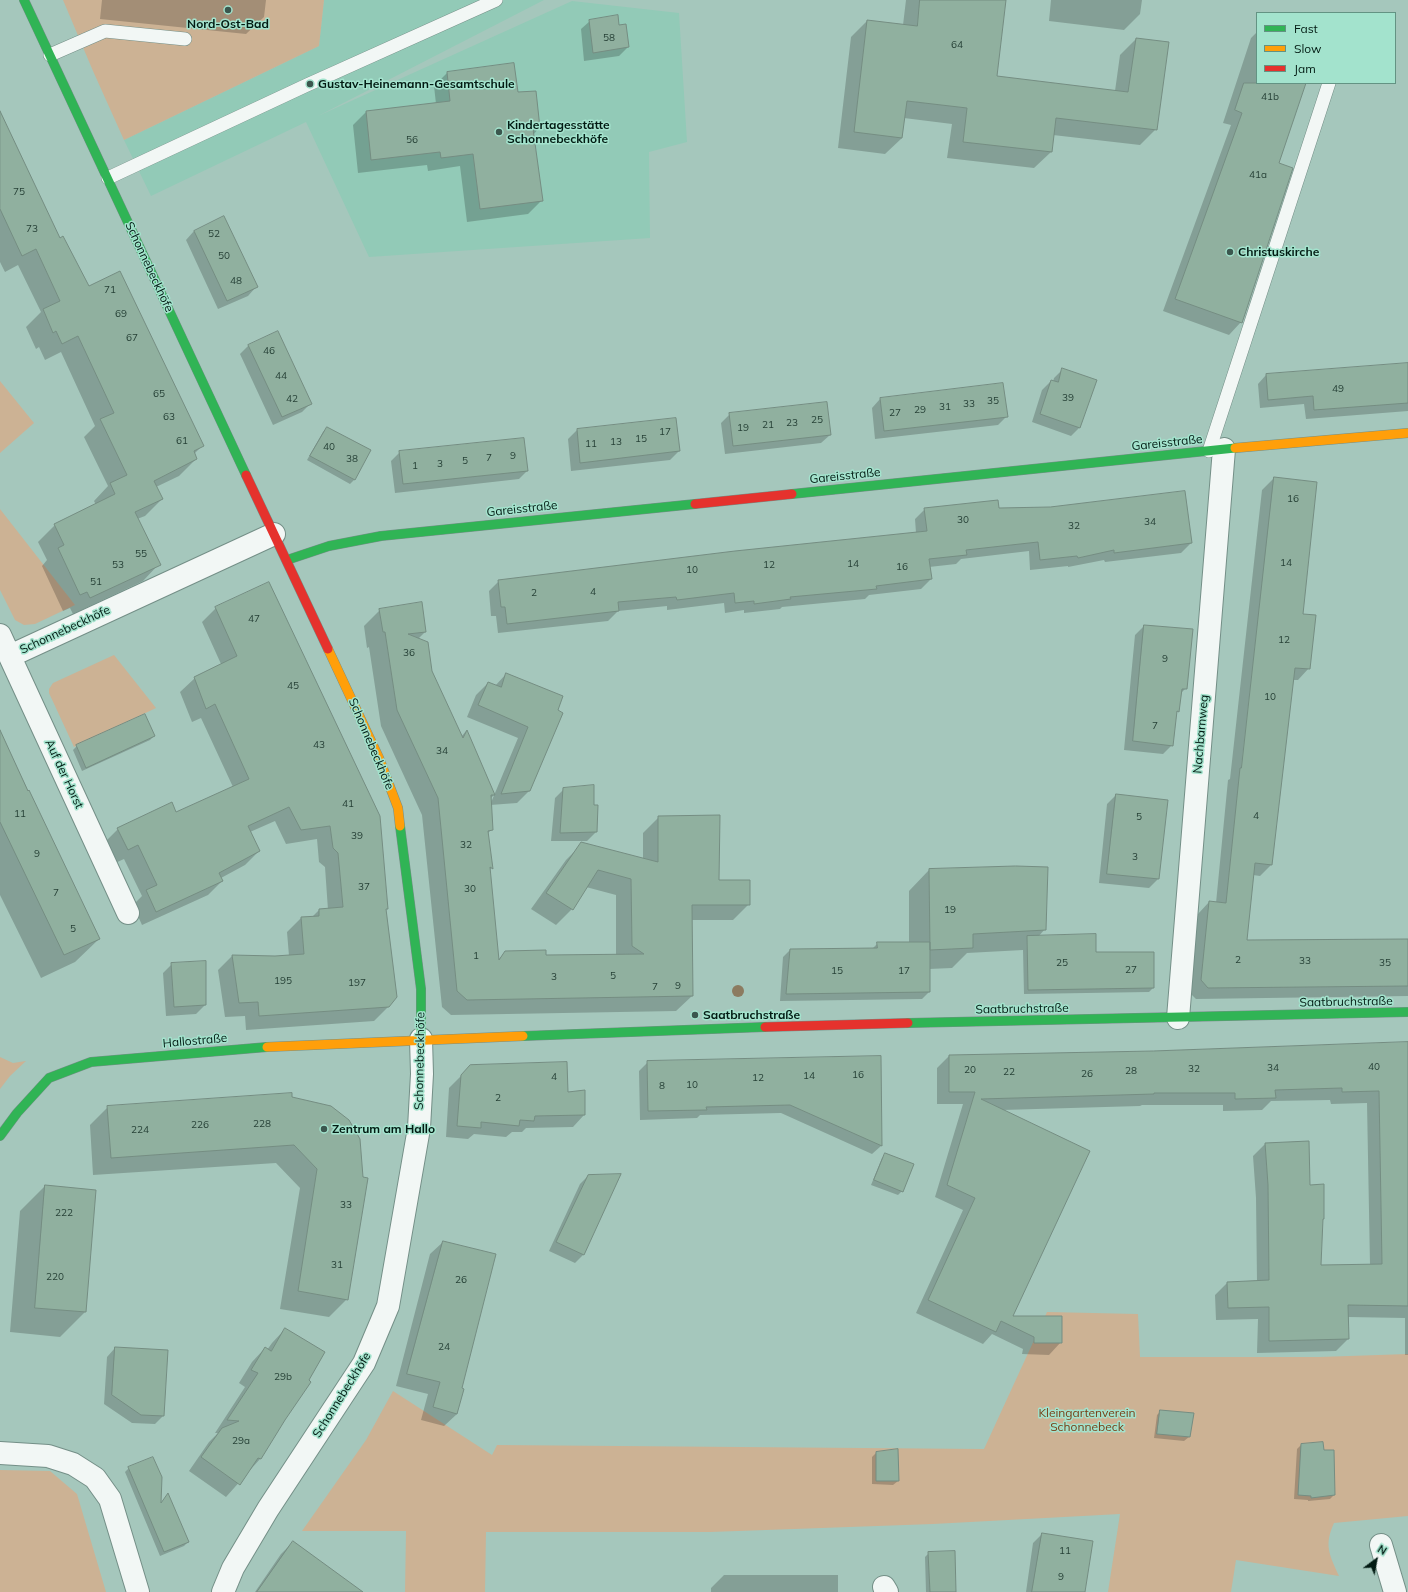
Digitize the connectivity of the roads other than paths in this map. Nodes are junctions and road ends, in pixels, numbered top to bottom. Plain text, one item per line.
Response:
1 (24, 0) edge
2 (496, 0) edge
3 (185, 38) dead end
4 (50, 55) junction
5 (1329, 84) edge
6 (108, 178) junction
7 (1408, 433) edge
8 (1216, 450) junction
9 (274, 534) junction
10 (287, 560) junction
11 (0, 635) edge
12 (10, 656) junction
13 (128, 913) dead end
14 (1408, 1012) edge
15 (1178, 1018) junction
16 (421, 1039) junction
17 (0, 1136) edge
18 (0, 1453) edge
19 (1381, 1545) dead end
20 (138, 1592) edge
21 (223, 1592) edge
22 (1395, 1592) edge

1 - 4 street, Schonnebeckhöfe
2 - 6 lane
3 - 4 lane
4 - 6 street, Schonnebeckhöfe
5 - 8 lane
6 - 9 street, Schonnebeckhöfe
7 - 8 street, Gareisstraße
8 - 10 street, Gareisstraße
8 - 15 street, Nachbarnweg
9 - 10 street, Schonnebeckhöfe
9 - 12 street, Schonnebeckhöfe
10 - 16 street, Schonnebeckhöfe
11 - 12 street, Auf der Horst
12 - 13 street, Auf der Horst
14 - 15 street, Saatbruchstraße
15 - 16 street, Saatbruchstraße
16 - 17 street, Hallostraße
16 - 21 street, Schonnebeckhöfe
18 - 20 street
19 - 22 street

